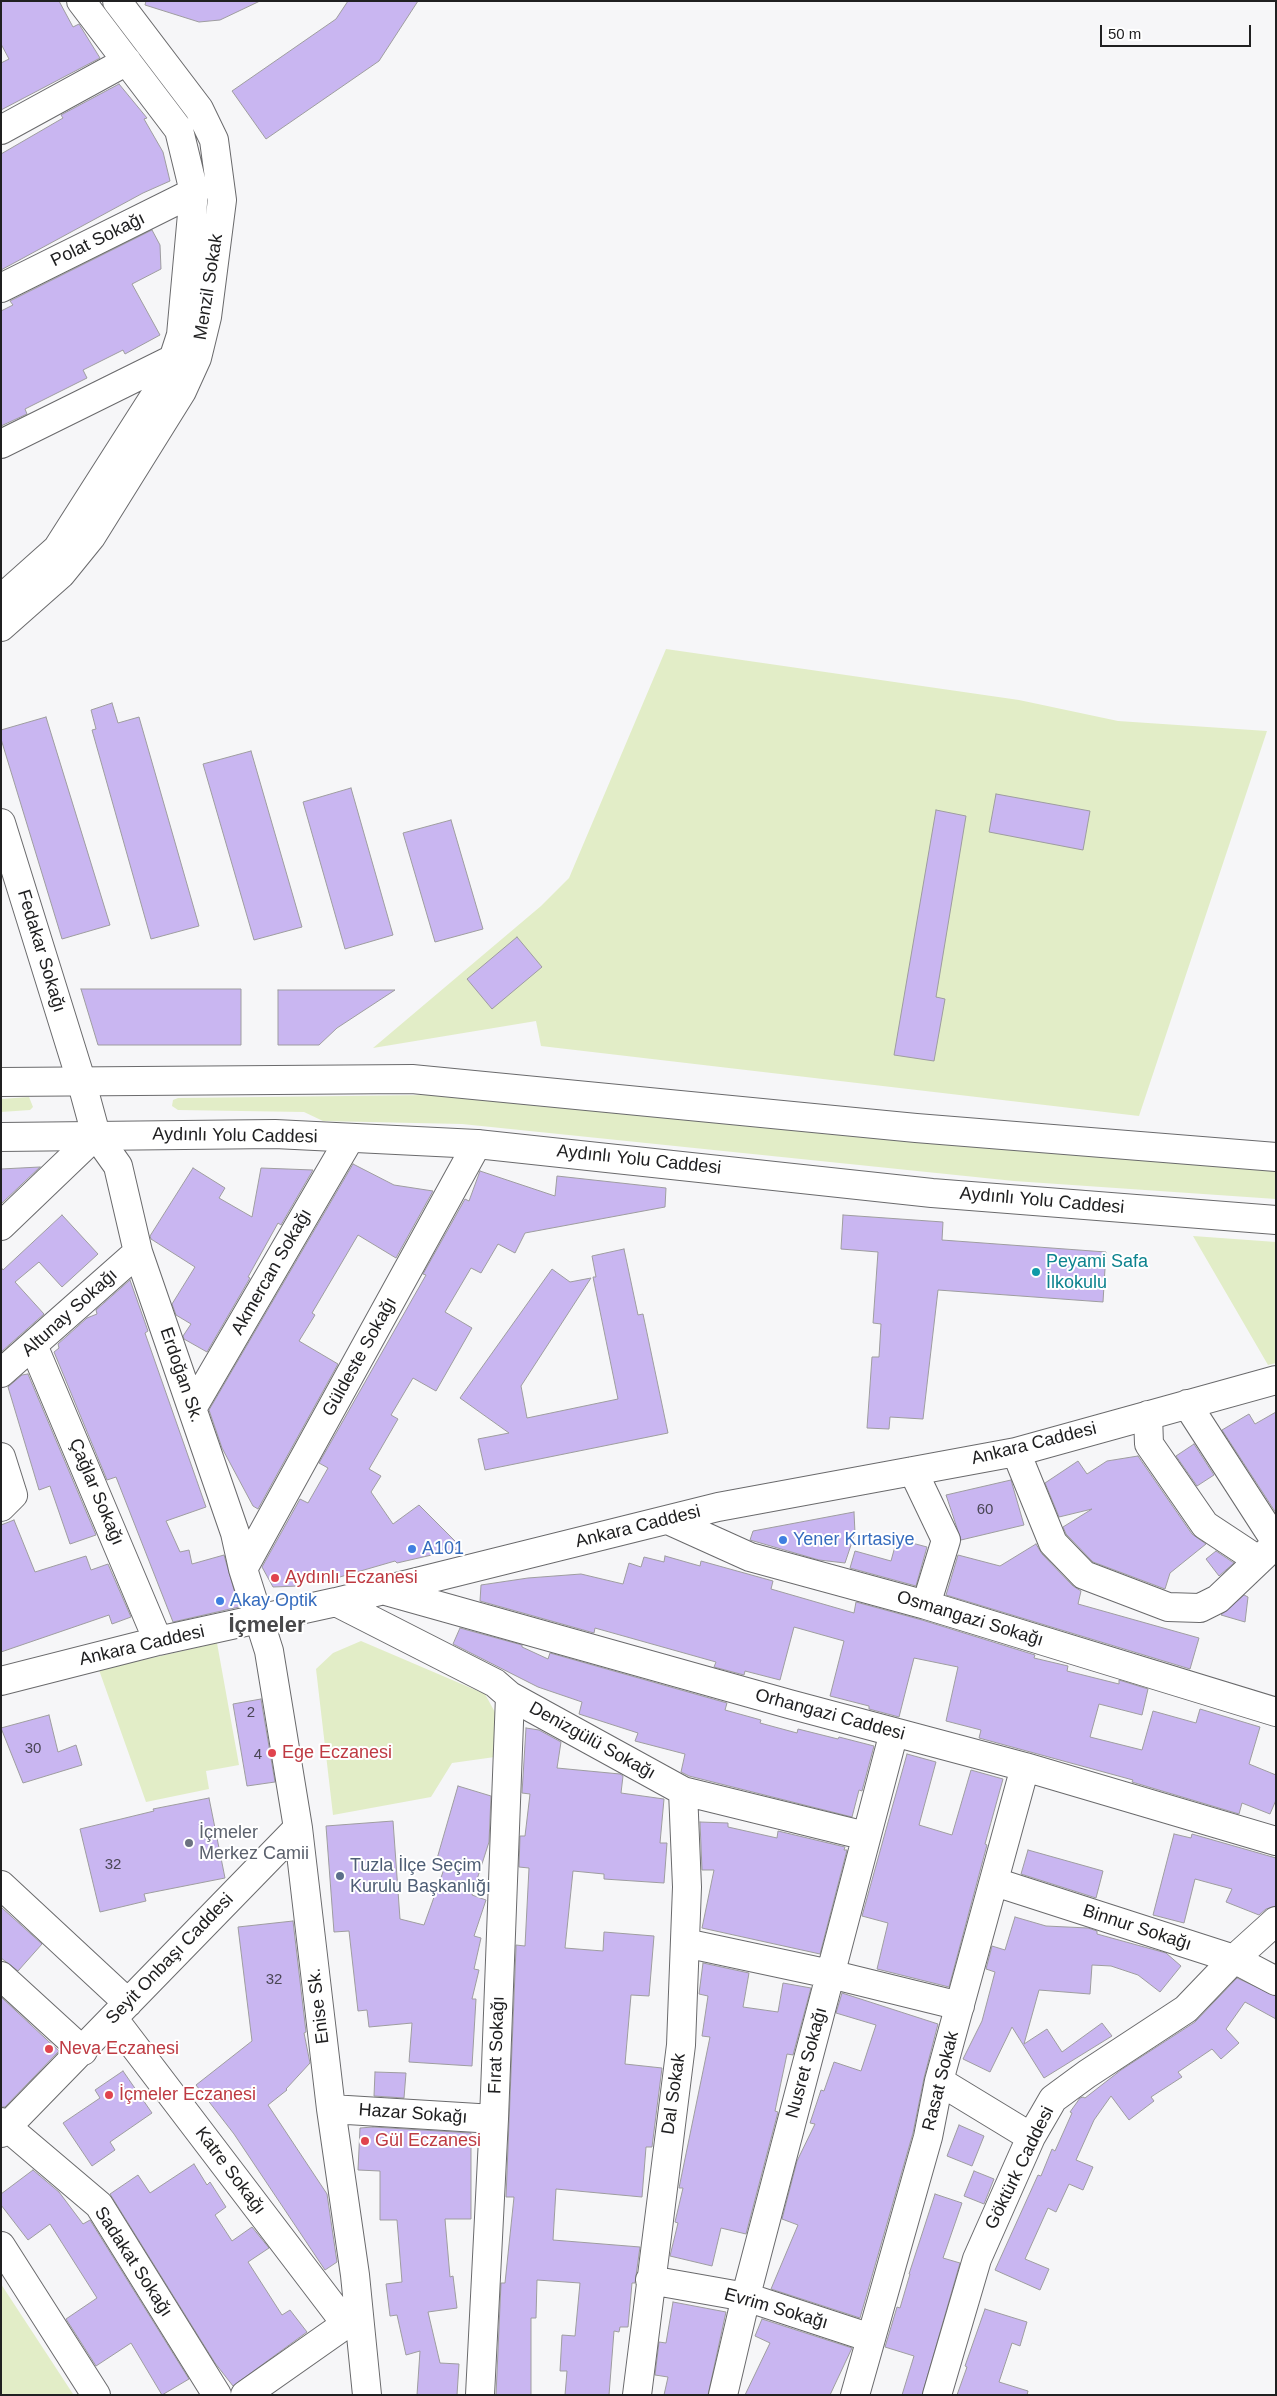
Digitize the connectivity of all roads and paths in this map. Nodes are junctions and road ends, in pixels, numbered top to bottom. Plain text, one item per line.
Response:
1 (81, 1) edge
2 (116, 1) edge
3 (127, 61) junction
4 (1, 130) edge
5 (194, 192) junction
6 (1, 288) edge
7 (174, 359) junction
8 (1, 444) edge
9 (1, 599) edge
10 (1, 627) edge
11 (1, 822) edge
12 (82, 1080) junction
13 (1, 1082) edge
14 (96, 1135) junction
15 (1, 1137) edge
16 (350, 1138) junction
17 (477, 1144) junction
18 (1276, 1157) edge
19 (1276, 1220) edge
20 (1, 1226) edge
21 (138, 1252) junction
22 (33, 1345) junction
23 (1, 1374) edge
24 (1276, 1380) edge
25 (1187, 1404) junction
26 (193, 1407) junction
27 (1148, 1415) junction
28 (1016, 1452) junction
29 (1, 1457) edge
30 (913, 1471) junction
31 (1, 1507) edge
32 (668, 1520) junction
33 (1270, 1549) edge
34 (243, 1569) junction
35 (384, 1590) junction
36 (336, 1602) junction
37 (926, 1605) junction
38 (258, 1620) junction
39 (158, 1641) junction
40 (1, 1681) edge
41 (510, 1696) junction
42 (1276, 1712) edge
43 (894, 1732) junction
44 (1025, 1767) junction
45 (683, 1791) junction
46 (298, 1828) junction
47 (866, 1836) junction
48 (1276, 1842) edge
49 (995, 1882) junction
50 (1, 1884) edge
51 (1276, 1920) edge
52 (685, 1944) junction
53 (1234, 1959) junction
54 (830, 1974) junction
55 (1, 1976) edge
56 (1276, 1982) edge
57 (960, 2006) junction
58 (120, 2010) junction
59 (83, 2050) junction
60 (939, 2081) junction
61 (331, 2109) junction
62 (494, 2119) junction
63 (3, 2128) edge
64 (1031, 2137) junction
65 (1, 2246) edge
66 (650, 2280) junction
67 (746, 2297) junction
68 (352, 2323) junction
69 (871, 2338) junction
70 (96, 2395) edge
71 (217, 2395) edge
72 (245, 2395) edge
73 (367, 2395) edge
74 (480, 2395) edge
75 (637, 2395) edge
76 (723, 2395) edge
77 (855, 2395) edge
78 (938, 2395) edge

1 - 3 street, Menzil Sokak
2 - 10 street, Menzil Sokak
3 - 4 street
3 - 5 street, Menzil Sokak
5 - 6 street, Polat Sokağı
5 - 7 street, Menzil Sokak
7 - 8 street
7 - 9 street, Menzil Sokak
11 - 12 street, Fedakar Sokağı
12 - 13 street
12 - 14 street, Fedakar Sokağı
12 - 18 street
14 - 15 street, Aydınlı Yolu Caddesi
14 - 16 street, Aydınlı Yolu Caddesi
14 - 20 street
14 - 21 street, Erdoğan Sk.
16 - 17 street, Aydınlı Yolu Caddesi
16 - 26 street, Akmercan Sokağı
17 - 19 street, Aydınlı Yolu Caddesi
17 - 34 street, Güldeste Sokağı
21 - 22 street, Altunay Sokağı
21 - 26 street, Erdoğan Sk.
22 - 23 street, Altunay Sokağı
22 - 39 street, Çağlar Sokağı
24 - 25 street, Ankara Caddesi
25 - 27 street, Ankara Caddesi
25 - 33 street
26 - 34 street, Erdoğan Sk.
27 - 28 street, Ankara Caddesi
27 - 33 street
28 - 30 street, Ankara Caddesi
28 - 33 street
29 - 31 street
30 - 32 street, Ankara Caddesi
30 - 37 street
32 - 35 street, Ankara Caddesi
32 - 37 street, Osmangazi Sokağı
34 - 38 street, Erdoğan Sk.
35 - 36 street, Ankara Caddesi
35 - 43 street, Orhangazi Caddesi
36 - 38 street, Ankara Caddesi
36 - 41 street, Denizgülü Sokağı
37 - 42 street, Osmangazi Sokağı
38 - 39 street, Ankara Caddesi
38 - 46 street, Enise Sk.
39 - 40 street, Ankara Caddesi
41 - 45 street, Denizgülü Sokağı
41 - 62 street, Fırat Sokağı
43 - 44 street, Orhangazi Caddesi
43 - 47 street, Nusret Sokağı
44 - 48 street, Orhangazi Caddesi
44 - 49 street, Rasat Sokak
45 - 47 street, Denizgülü Sokağı
45 - 52 street, Dal Sokak
46 - 58 street, Seyit Onbaşı Caddesi
46 - 61 street, Enise Sk.
47 - 54 street, Nusret Sokağı
49 - 53 street, Binnur Sokağı
49 - 57 street, Rasat Sokak
50 - 58 street, Katre Sokağı
51 - 53 street, Göktürk Caddesi
52 - 54 street
52 - 66 street, Dal Sokak
53 - 56 street, Binnur Sokağı
53 - 64 street, Göktürk Caddesi
54 - 57 street
54 - 67 street, Nusret Sokağı
55 - 59 street
57 - 60 street, Rasat Sokak
58 - 59 street, Seyit Onbaşı Caddesi
58 - 68 street, Katre Sokağı
59 - 63 street, Seyit Onbaşı Caddesi
60 - 64 street
60 - 69 street, Rasat Sokak
61 - 62 street, Hazar Sokağı
61 - 68 street, Enise Sk.
62 - 74 street, Fırat Sokağı
63 - 71 street, Sadakat Sokağı
64 - 78 street, Göktürk Caddesi
65 - 70 street
66 - 67 street, Evrim Sokağı
66 - 75 street, Dal Sokak
67 - 69 street, Evrim Sokağı
67 - 76 street, Nusret Sokağı
68 - 72 street
68 - 73 street, Enise Sk.
69 - 77 street, Rasat Sokak

